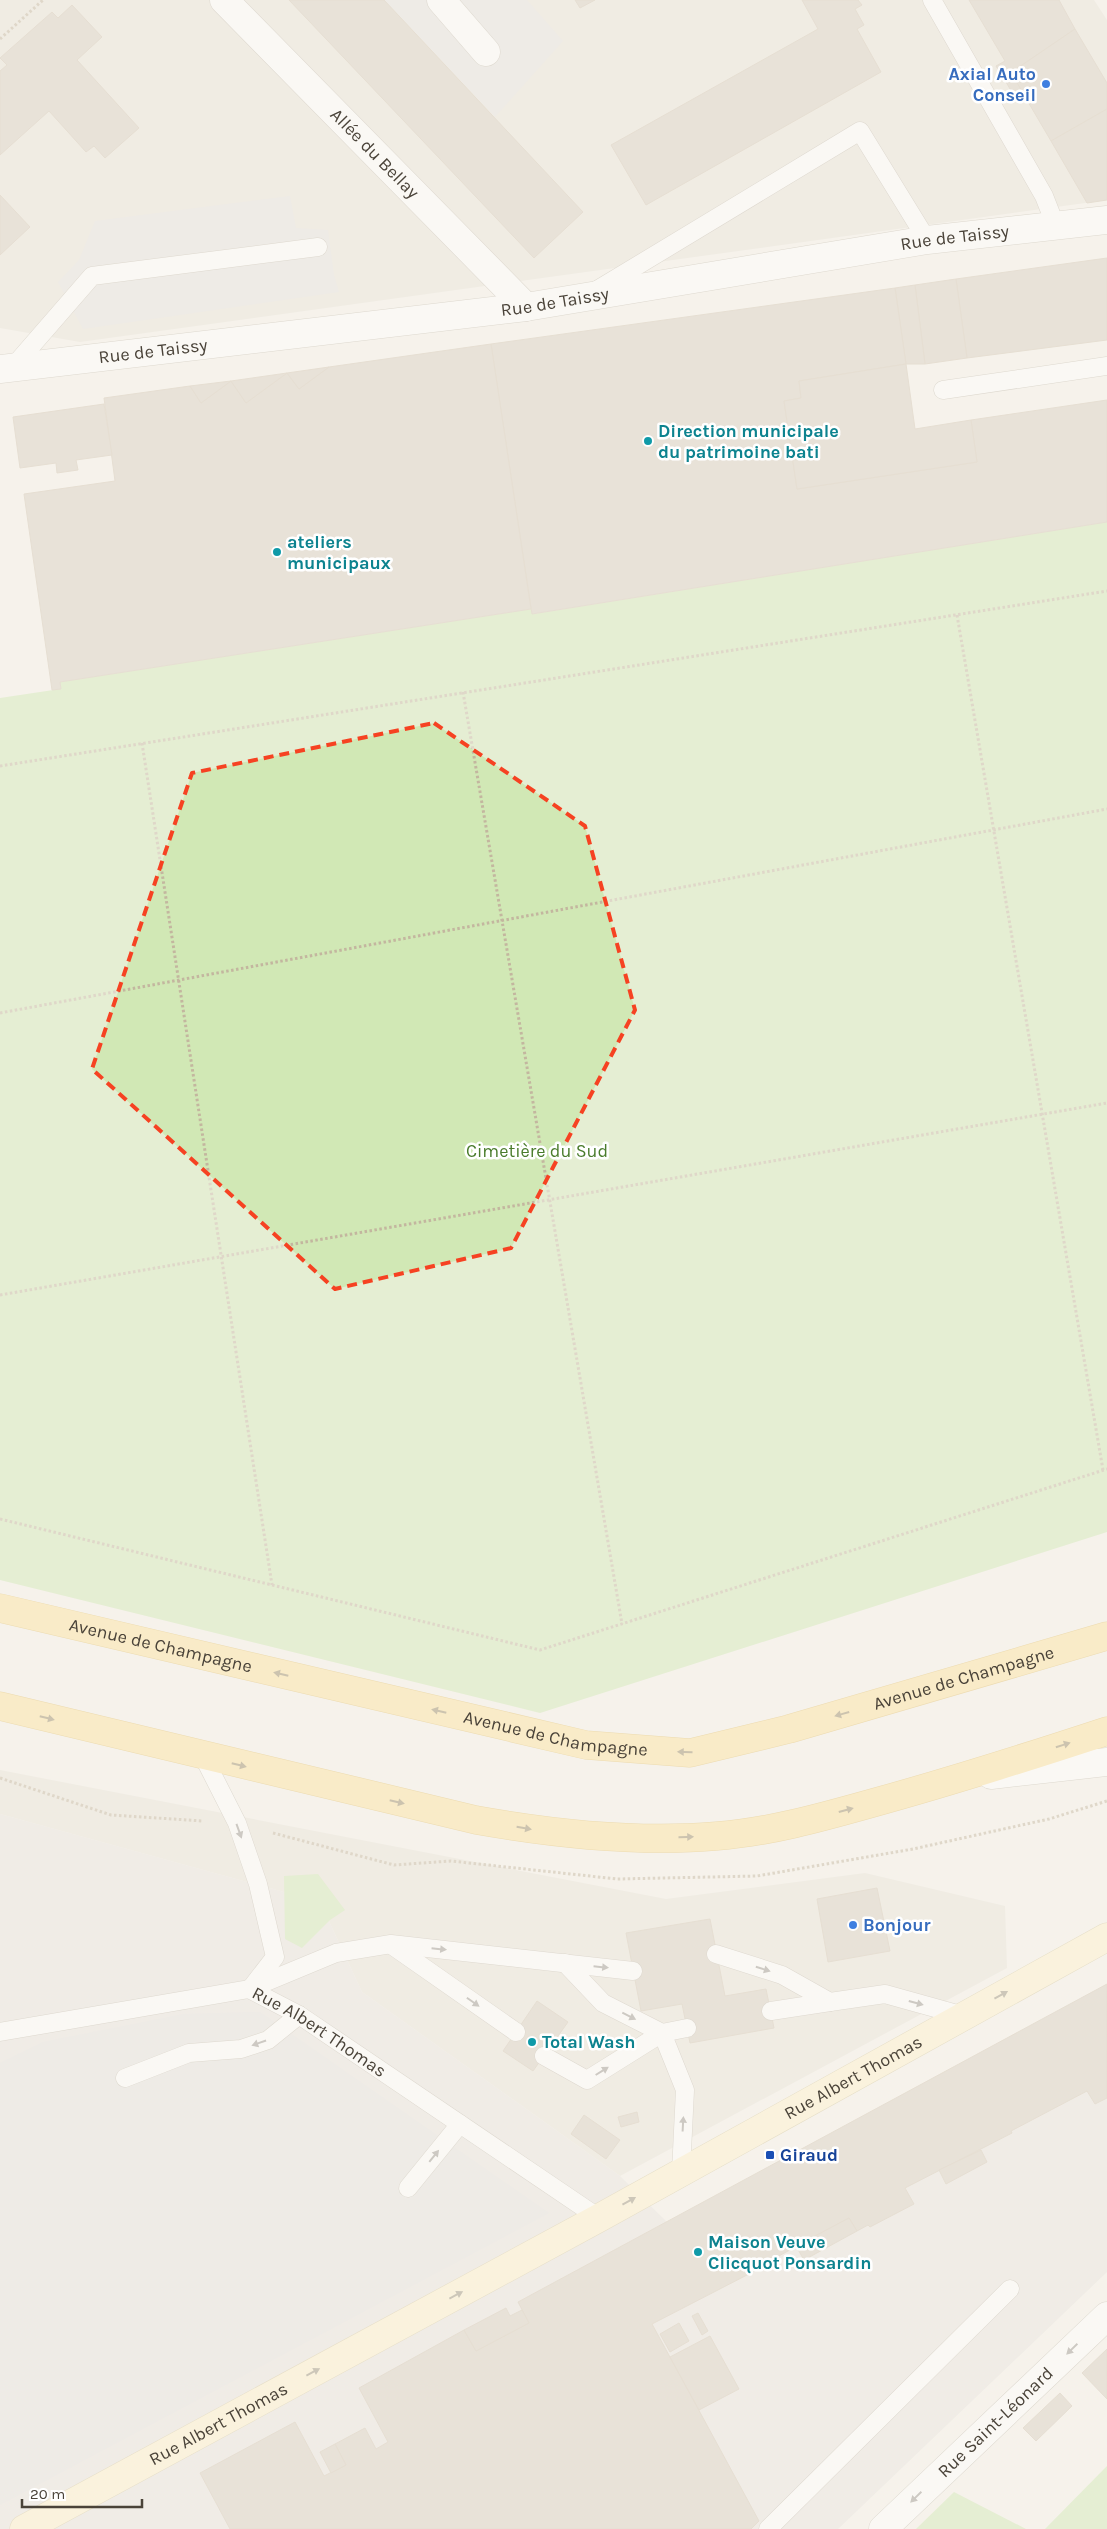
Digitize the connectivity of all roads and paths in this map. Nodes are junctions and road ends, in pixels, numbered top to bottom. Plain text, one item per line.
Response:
1 (43, 0) edge
2 (225, 0) edge
3 (442, 0) edge
4 (932, 0) edge
5 (0, 39) edge
6 (486, 52) dead end
7 (1107, 220) edge
8 (1055, 224) junction
9 (927, 240) junction
10 (318, 247) dead end
11 (586, 297) junction
12 (526, 308) junction
13 (1107, 366) edge
14 (6, 368) edge
15 (943, 390) dead end
16 (1107, 591) edge
17 (956, 615) junction
18 (463, 692) junction
19 (142, 743) junction
20 (0, 766) edge
21 (1107, 809) edge
22 (994, 830) junction
23 (502, 920) junction
24 (179, 980) junction
25 (0, 1013) edge
26 (1107, 1103) edge
27 (1042, 1114) junction
28 (550, 1200) junction
29 (222, 1256) junction
30 (0, 1294) edge
31 (1105, 1470) edge
32 (0, 1519) edge
33 (272, 1585) junction
34 (0, 1608) edge
35 (622, 1624) junction
36 (1107, 1636) edge
37 (0, 1706) edge
38 (1107, 1731) edge
39 (202, 1756) junction
40 (1107, 1762) edge
41 (967, 1777) junction
42 (1107, 1936) edge
43 (390, 1944) junction
44 (716, 1954) dead end
45 (565, 1963) junction
46 (633, 1971) dead end
47 (250, 1989) junction
48 (830, 2002) junction
49 (771, 2011) dead end
50 (299, 2015) junction
51 (964, 2016) junction
52 (687, 2028) dead end
53 (0, 2032) edge
54 (516, 2032) dead end
55 (662, 2033) junction
56 (544, 2056) dead end
57 (124, 2078) dead end
58 (460, 2124) junction
59 (681, 2172) junction
60 (408, 2188) dead end
61 (599, 2218) junction
62 (1010, 2289) dead end
63 (1107, 2316) edge
64 (24, 2529) edge
65 (768, 2529) edge
66 (883, 2529) edge

1 - 5 path
2 - 12 street, Allée du Bellay
3 - 6 street
4 - 8 lane
7 - 8 street, Rue de Taissy
8 - 9 street, Rue de Taissy
9 - 11 street, Rue de Taissy
9 - 11 lane
10 - 14 lane
11 - 12 street, Rue de Taissy
12 - 14 street, Rue de Taissy
13 - 15 lane
16 - 17 path
17 - 18 path
17 - 22 path
18 - 19 path
18 - 23 path
19 - 20 path
19 - 24 path
21 - 22 path
22 - 23 path
22 - 27 path
23 - 24 path
23 - 28 path
24 - 25 path
24 - 29 path
26 - 27 path
27 - 28 path
27 - 31 path
28 - 29 path
28 - 35 path
29 - 30 path
29 - 33 path
31 - 35 path
32 - 33 path
33 - 35 path
36 -> 34 main road, Avenue de Champagne
37 -> 39 main road
41 -> 38 main road
39 -> 41 main road
39 -> 47 lane
40 - 41 street
51 -> 42 street, Rue Albert Thomas
43 -> 45 lane
43 - 47 lane
43 -> 54 lane
44 -> 48 lane
45 -> 46 lane
45 -> 55 lane
47 - 50 lane, Rue Albert Thomas
47 - 53 lane, Rue Albert Thomas
48 - 49 lane
48 -> 51 lane
50 -> 57 lane
50 - 58 lane, Rue Albert Thomas
51 - 59 street, Rue Albert Thomas
52 - 55 lane
56 -> 55 lane
59 -> 55 lane
60 -> 58 lane
58 - 61 lane, Rue Albert Thomas
61 -> 59 street, Rue Albert Thomas
64 -> 61 street, Rue Albert Thomas
62 - 65 lane
63 -> 66 street, Rue Saint-Léonard

